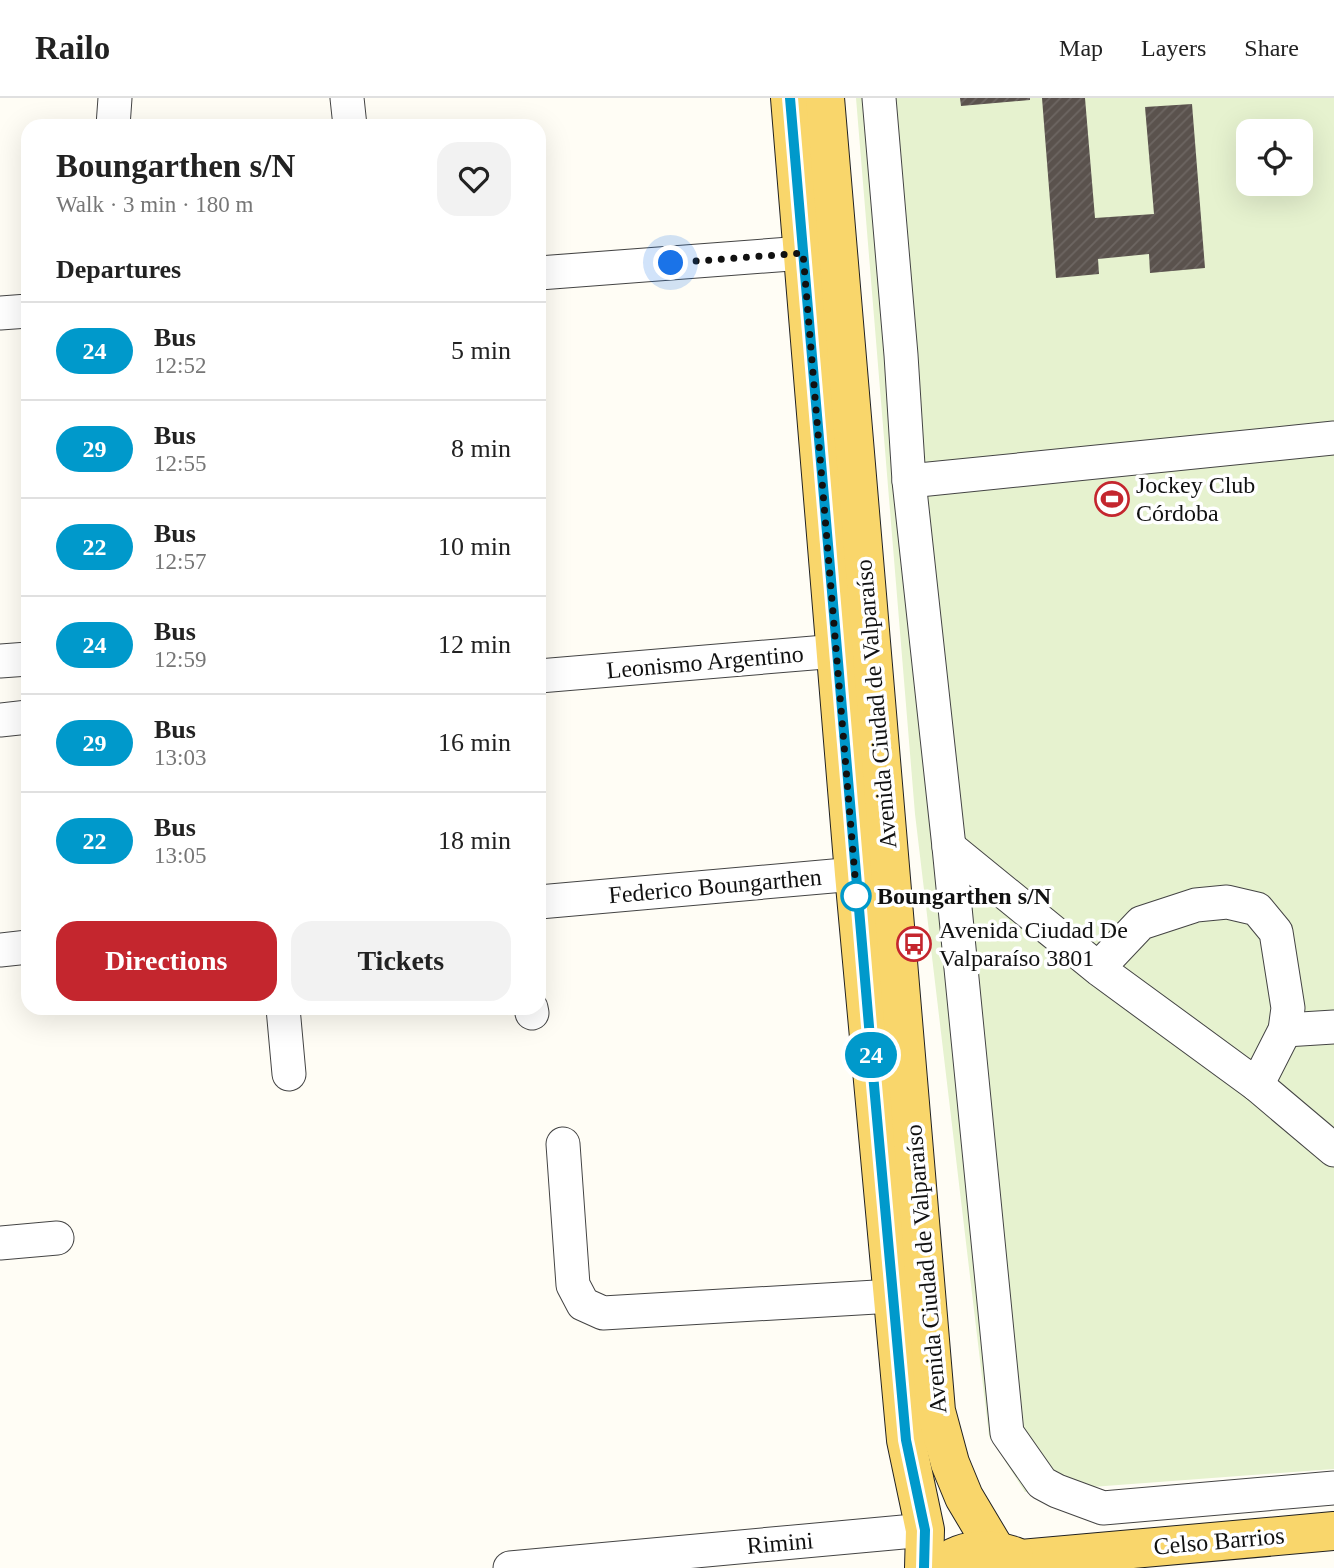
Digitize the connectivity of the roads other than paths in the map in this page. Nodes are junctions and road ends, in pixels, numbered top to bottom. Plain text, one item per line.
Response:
1 (115, 98) edge
2 (347, 98) edge
3 (790, 98) edge
4 (825, 98) edge
5 (879, 98) edge
6 (114, 119) edge
7 (349, 119) edge
8 (820, 252) junction
9 (546, 272) edge
10 (21, 312) edge
11 (0, 313) edge
12 (1334, 438) edge
13 (909, 481) junction
14 (854, 650) junction
15 (21, 660) edge
16 (0, 661) edge
17 (546, 675) edge
18 (21, 718) edge
19 (0, 720) edge
20 (949, 847) junction
21 (872, 872) junction
22 (546, 901) edge
23 (21, 948) edge
24 (0, 950) edge
25 (1100, 970) junction
26 (284, 1015) edge
27 (1334, 1027) edge
28 (1285, 1030) junction
29 (289, 1074) dead end
30 (1257, 1085) junction
31 (563, 1144) dead end
32 (1334, 1150) edge
33 (57, 1238) dead end
34 (0, 1243) edge
35 (893, 1296) junction
36 (1334, 1488) edge
37 (925, 1530) junction
38 (1334, 1531) edge
39 (1016, 1559) edge
40 (549, 1566) edge
41 (510, 1568) edge
42 (924, 1568) edge
43 (939, 1568) edge

1 - 6 street
2 - 7 street
3 - 8 main road, Avenida Ciudad de Valparaíso
4 - 8 main road, Avenida Ciudad de Valparaíso
5 - 13 street
8 - 9 street
8 - 14 main road, Avenida Ciudad de Valparaíso
10 - 11 street
12 - 13 street
13 - 20 street
14 - 17 street, Leonismo Argentino
14 - 21 main road, Avenida Ciudad de Valparaíso
15 - 16 street
18 - 19 street
20 - 25 street
20 - 36 street
21 - 22 street, Federico Boungarthen
21 - 35 main road, Avenida Ciudad de Valparaíso
21 - 39 main road, Avenida Ciudad de Valparaíso
23 - 24 street
25 - 28 street
25 - 30 street
26 - 29 street
27 - 28 street
28 - 30 street
30 - 32 street
31 - 35 street
33 - 34 street
35 - 37 main road, Avenida Ciudad de Valparaíso
37 - 40 street, Rimini
37 - 42 main road, Avenida Ciudad de Valparaíso
38 - 39 main road, Celso Barrios
39 - 43 main road, Celso Barrios
40 - 41 street, Rimini

